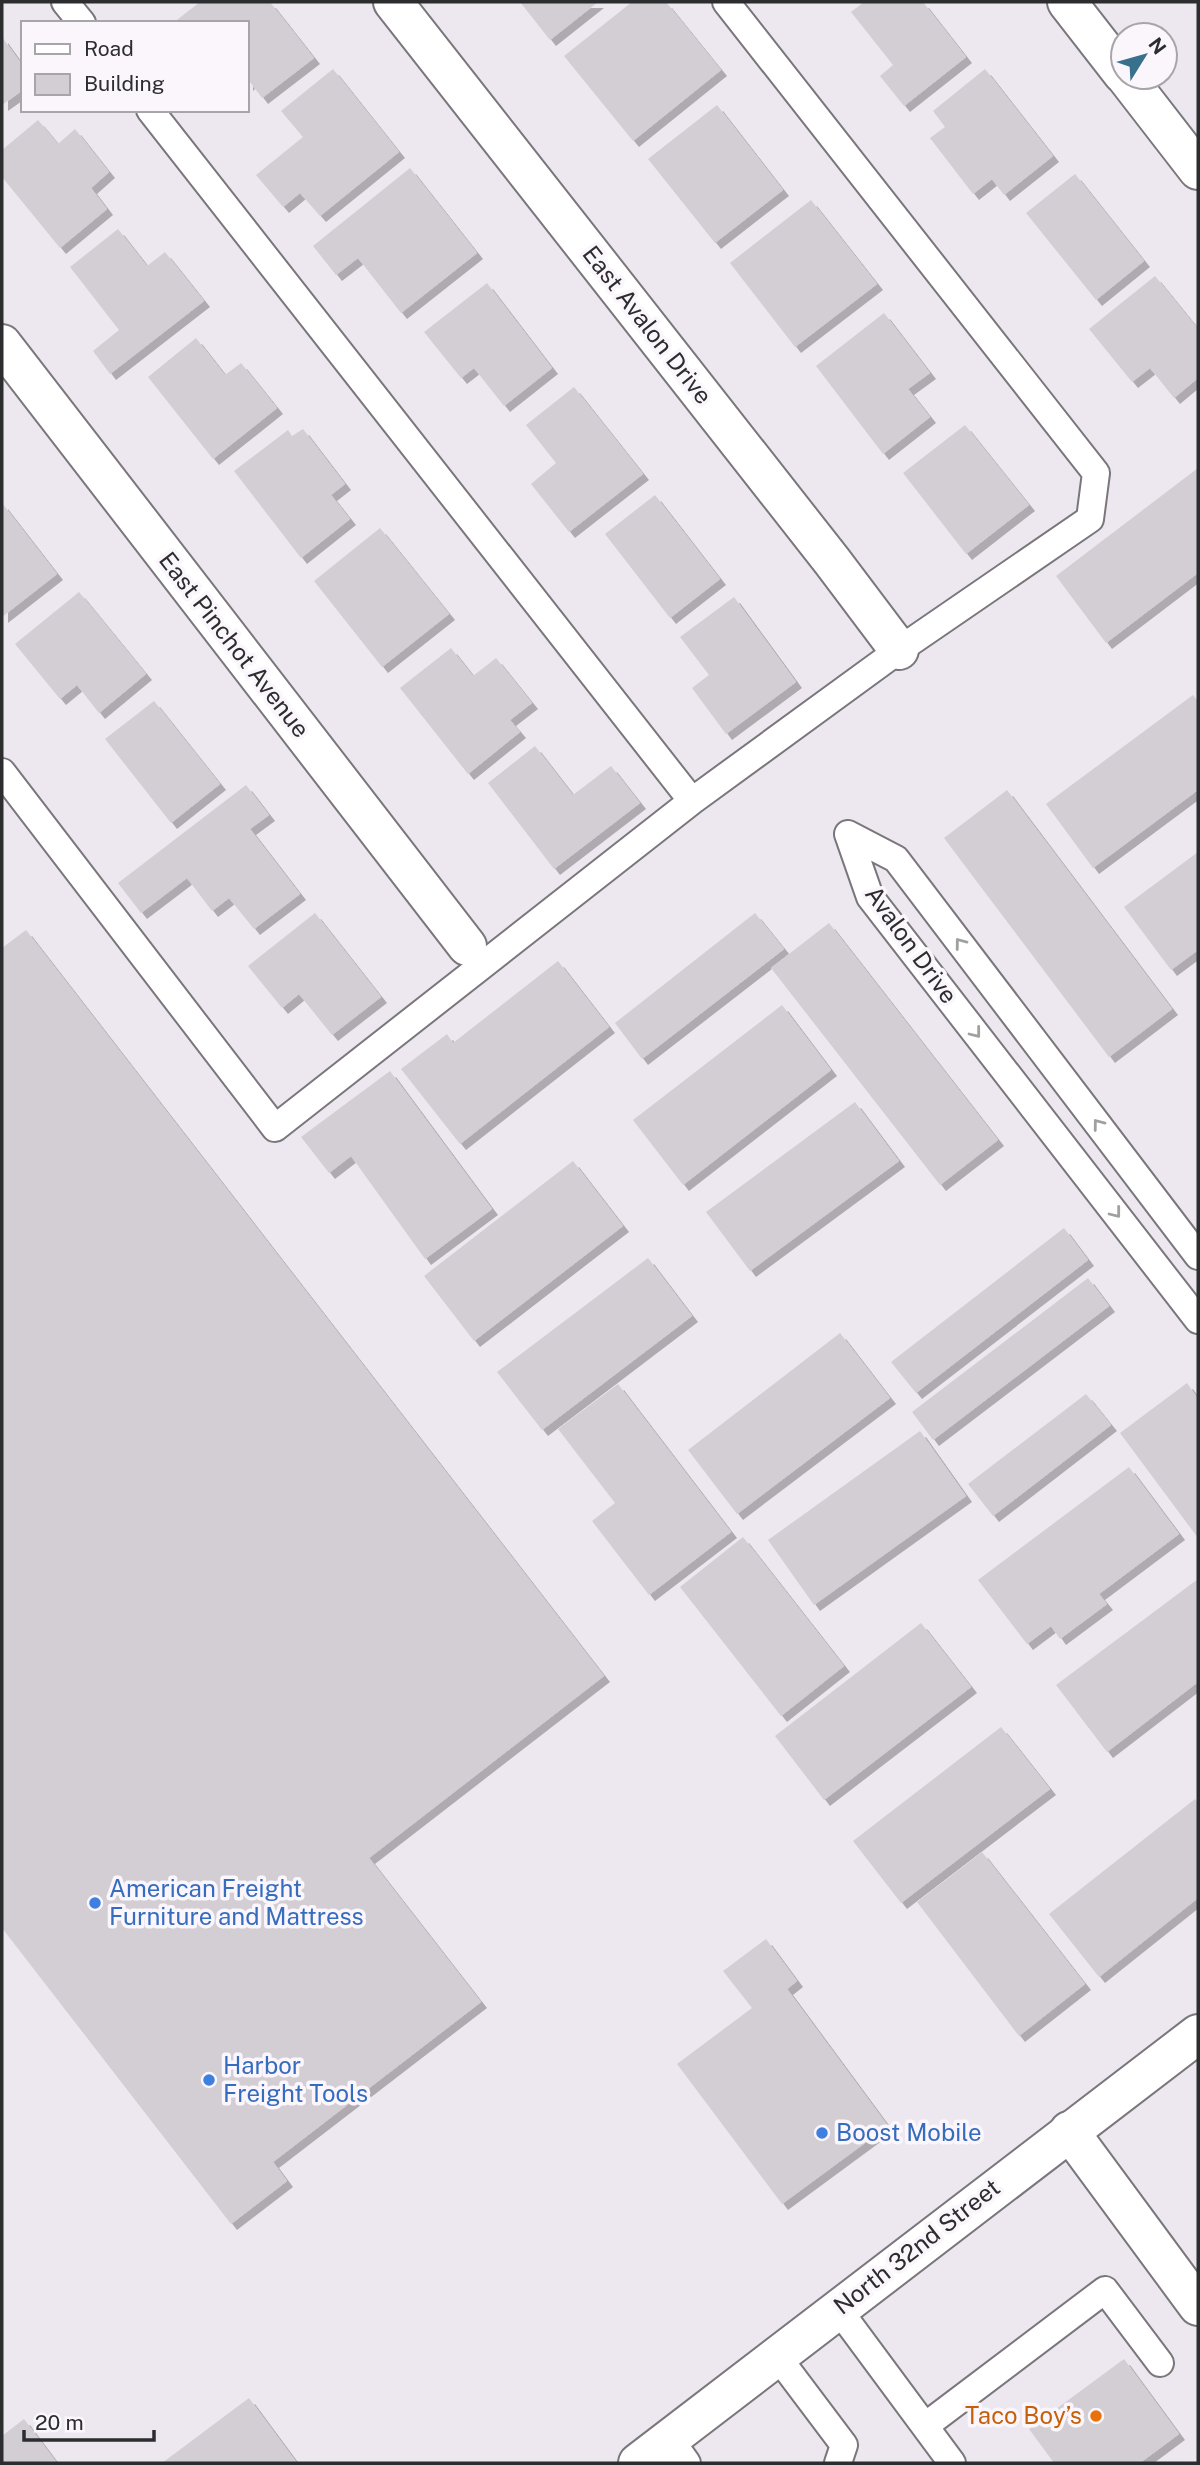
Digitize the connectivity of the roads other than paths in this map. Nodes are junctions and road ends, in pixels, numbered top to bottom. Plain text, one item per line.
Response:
1 (65, 2) edge
2 (393, 2) edge
3 (726, 2) edge
4 (1067, 2) edge
5 (80, 21) edge
6 (1109, 56) edge
7 (1136, 91) edge
8 (152, 112) edge
9 (1198, 170) edge
10 (2, 344) edge
11 (899, 650) junction
12 (2, 772) edge
13 (692, 801) junction
14 (467, 946) dead end
15 (1198, 1256) edge
16 (1198, 1320) edge
17 (1198, 2034) edge
18 (1069, 2132) junction
19 (1198, 2306) edge
20 (838, 2309) junction
21 (777, 2356) junction
22 (1160, 2363) dead end
23 (925, 2426) junction
24 (678, 2451) edge
25 (638, 2463) edge
26 (838, 2463) edge
27 (952, 2463) edge

1 - 5 lane
2 - 11 street, East Avalon Drive
3 - 11 lane
4 - 6 street
7 - 9 street
8 - 13 lane
10 - 14 street, East Pinchot Avenue
11 - 13 lane
12 - 13 lane
15 -> 16 lane, Avalon Drive
17 - 18 street, North 32nd Street
18 - 19 street
18 - 20 street, North 32nd Street
20 - 21 street, North 32nd Street
20 - 23 lane
21 - 24 street, North 32nd Street
21 - 26 lane
22 - 23 lane
23 - 27 lane
24 - 25 street, North 32nd Street

